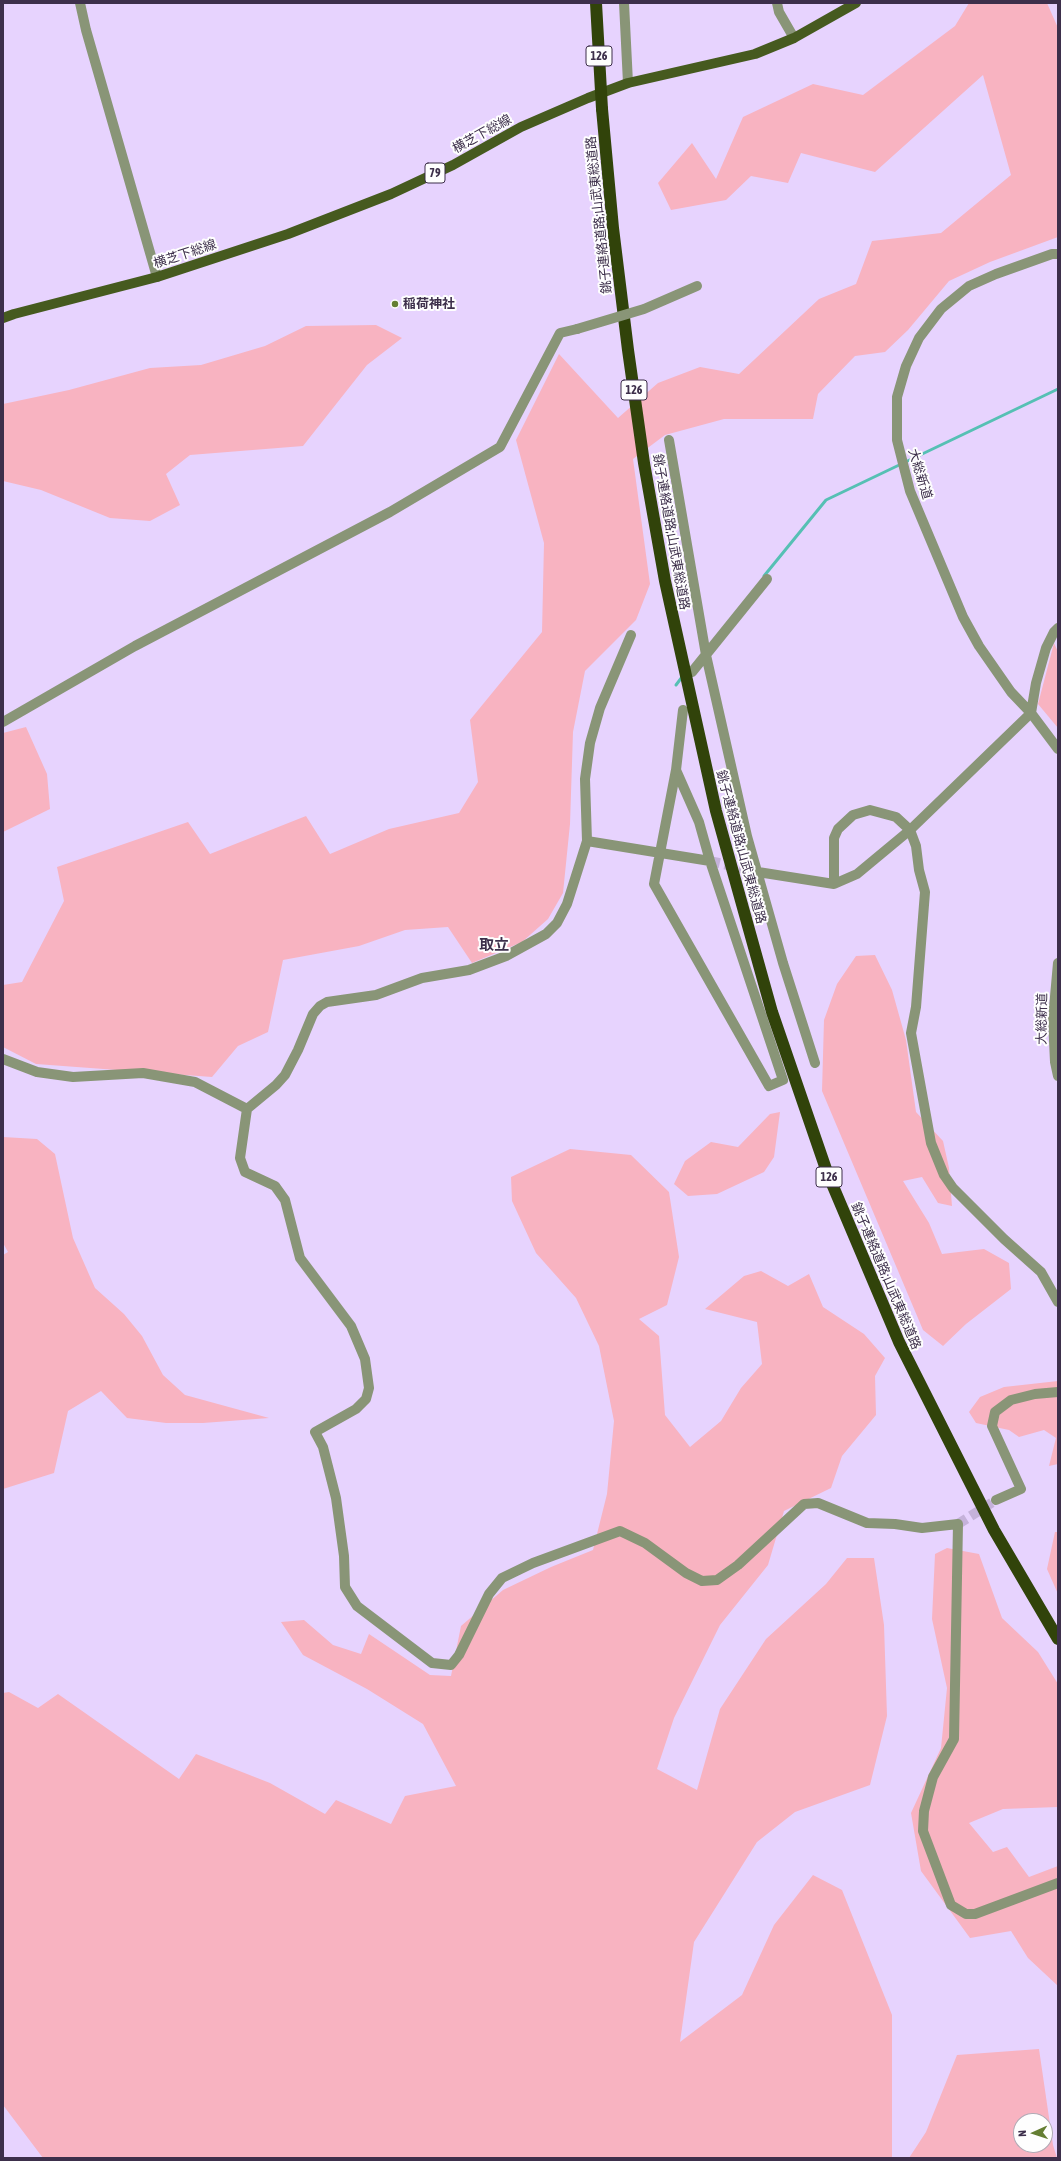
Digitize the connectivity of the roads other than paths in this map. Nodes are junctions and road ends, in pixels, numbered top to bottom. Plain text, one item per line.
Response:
1 (80, 3) edge
2 (596, 3) edge
3 (624, 3) edge
4 (777, 3) edge
5 (856, 3) edge
6 (794, 38) junction
7 (628, 84) junction
8 (1058, 254) edge
9 (157, 277) junction
10 (698, 286) dead end
11 (4, 316) edge
12 (669, 440) dead end
13 (767, 579) dead end
14 (1058, 628) edge
15 (631, 635) dead end
16 (706, 655) junction
17 (687, 674) junction
18 (683, 710) dead end
19 (1031, 713) junction
20 (3, 722) edge
21 (1058, 748) edge
22 (676, 770) junction
23 (910, 830) junction
24 (587, 841) junction
25 (658, 852) junction
26 (710, 861) junction
27 (758, 872) junction
28 (834, 884) junction
29 (1058, 963) edge
30 (3, 1059) edge
31 (815, 1063) dead end
32 (1058, 1076) edge
33 (247, 1109) junction
34 (1058, 1302) edge
35 (1058, 1392) edge
36 (996, 1500) tunnel mouth
37 (1058, 1640) edge
38 (1058, 1882) edge

1 - 9 street
2 - 17 highway, 銚子連絡道路;山武東総道路 / 126, bridge
3 - 7 street
4 - 6 street
5 - 6 main road, 横芝下総線 / 79
6 - 7 main road, 横芝下総線 / 79
7 - 9 main road, 横芝下総線 / 79
8 - 19 street, 大総新道
9 - 11 main road, 横芝下総線 / 79
10 - 20 street, bridge
12 - 16 street
13 - 16 street
14 - 19 street
15 - 24 street
16 - 17 street
16 - 27 street
17 - 37 highway, 銚子連絡道路;山武東総道路 / 126
18 - 22 street
19 - 21 street, 大総新道
19 - 23 street
22 - 25 street
22 - 26 street
23 - 28 street
23 - 28 street
23 - 34 street
24 - 25 street
24 - 33 street
25 - 26 street
25 - 26 street
27 - 28 street
27 - 31 street
29 - 32 street, 大総新道
30 - 33 street
33 - 38 street
35 - 36 street

